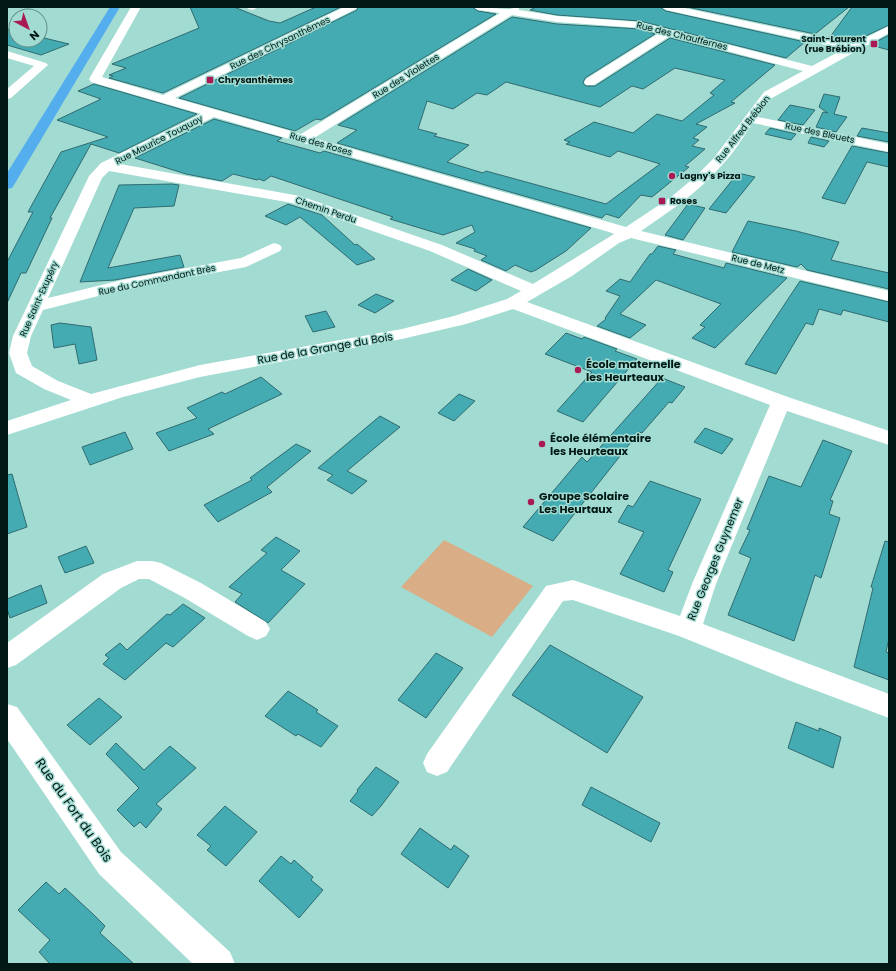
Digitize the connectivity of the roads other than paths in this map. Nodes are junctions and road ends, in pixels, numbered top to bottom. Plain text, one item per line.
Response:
1 (104, 7) edge
2 (115, 7) edge
3 (136, 7) edge
4 (352, 7) edge
5 (478, 7) edge
6 (666, 7) edge
7 (514, 9) edge
8 (94, 19) dead end
9 (889, 29) edge
10 (669, 32) junction
11 (854, 48) junction
12 (7, 54) edge
13 (813, 70) junction
14 (590, 82) dead end
15 (7, 95) edge
16 (164, 99) junction
17 (212, 113) junction
18 (751, 118) junction
19 (303, 139) junction
20 (889, 148) edge
21 (106, 166) junction
22 (7, 185) edge
23 (628, 232) junction
24 (274, 248) dead end
25 (535, 291) junction
26 (889, 296) edge
27 (513, 303) junction
28 (37, 306) junction
29 (91, 401) junction
30 (781, 402) junction
31 (7, 428) edge
32 (889, 438) edge
33 (688, 629) junction
34 (257, 630) dead end
35 (7, 657) edge
36 (889, 706) edge
37 (7, 716) edge
38 (437, 763) dead end
39 (218, 964) edge

1 - 8 highway
2 - 22 highway
3 - 16 street, Rue des Roses
4 - 16 street, Rue des Chrysanthèmes
5 - 7 street, Rue des Chauffernes
6 - 11 street
7 - 10 street, Rue des Chauffernes
7 - 19 street, Rue des Violettes
9 - 11 street, Rue Alfred Brébion
10 - 13 street, Rue des Chauffernes
10 - 14 street
11 - 13 street, Rue Alfred Brébion
12 - 15 street
13 - 18 street, Rue Alfred Brébion
16 - 17 street, Rue des Roses
17 - 19 street, Rue des Roses
17 - 21 street, Rue Maurice Touquoy
18 - 20 street, Rue des Bleuets
18 - 23 street, Rue Alfred Brébion
19 - 23 street, Rue des Roses
21 - 25 street, Chemin Perdu
21 - 28 street, Rue Saint-Exupéry
23 - 25 street, Rue de la Grange du Bois
23 - 26 street, Rue de Metz
24 - 28 street, Rue du Commandant Brès
25 - 27 street, Rue de la Grange du Bois
27 - 29 street, Rue de la Grange du Bois
27 - 30 street
28 - 29 street, Rue Saint-Exupéry
29 - 31 street, Rue de la Grange du Bois
30 - 32 street
30 - 33 street, Rue Georges Guynemer
33 - 36 street, Rue Georges Guynemer
33 - 38 street
34 - 35 street
37 - 39 street, Rue du Fort du Bois

